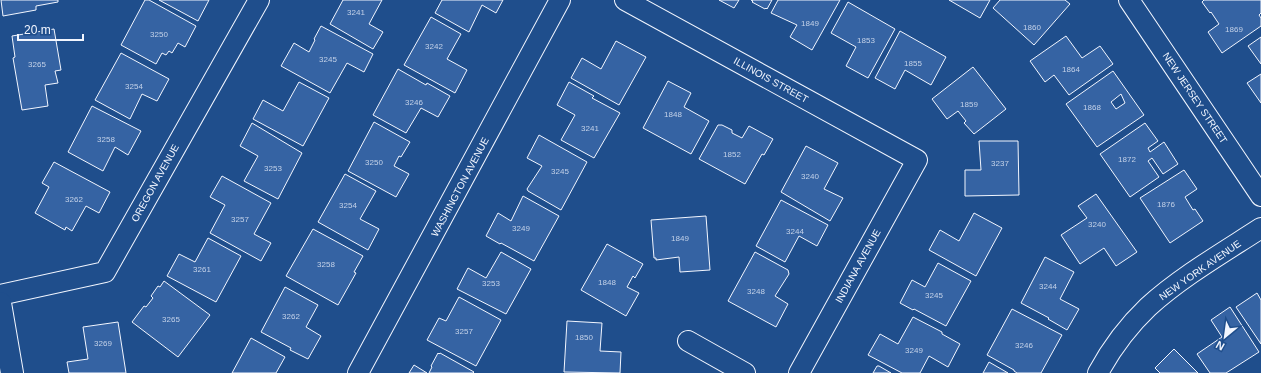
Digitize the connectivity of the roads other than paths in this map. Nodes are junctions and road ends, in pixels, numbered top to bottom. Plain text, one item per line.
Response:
1 (258, 0) edge
2 (560, 0) edge
3 (625, 0) edge
4 (1133, 1) edge
5 (917, 160) joint
6 (1261, 196) edge
7 (1261, 228) edge
8 (0, 295) edge
9 (0, 303) edge
10 (688, 341) dead end
11 (12, 373) edge
12 (358, 373) edge
13 (745, 373) edge
14 (799, 373) edge
15 (1098, 373) edge

1 - 8 street, OREGON AVENUE
2 - 12 street, WASHINGTON AVENUE
3 - 5 street, ILLINOIS STREET
4 - 6 street, NEW JERSEY STREET
5 - 14 street, INDIANA AVENUE
7 - 15 street, NEW YORK AVENUE
9 - 11 street
10 - 13 street

